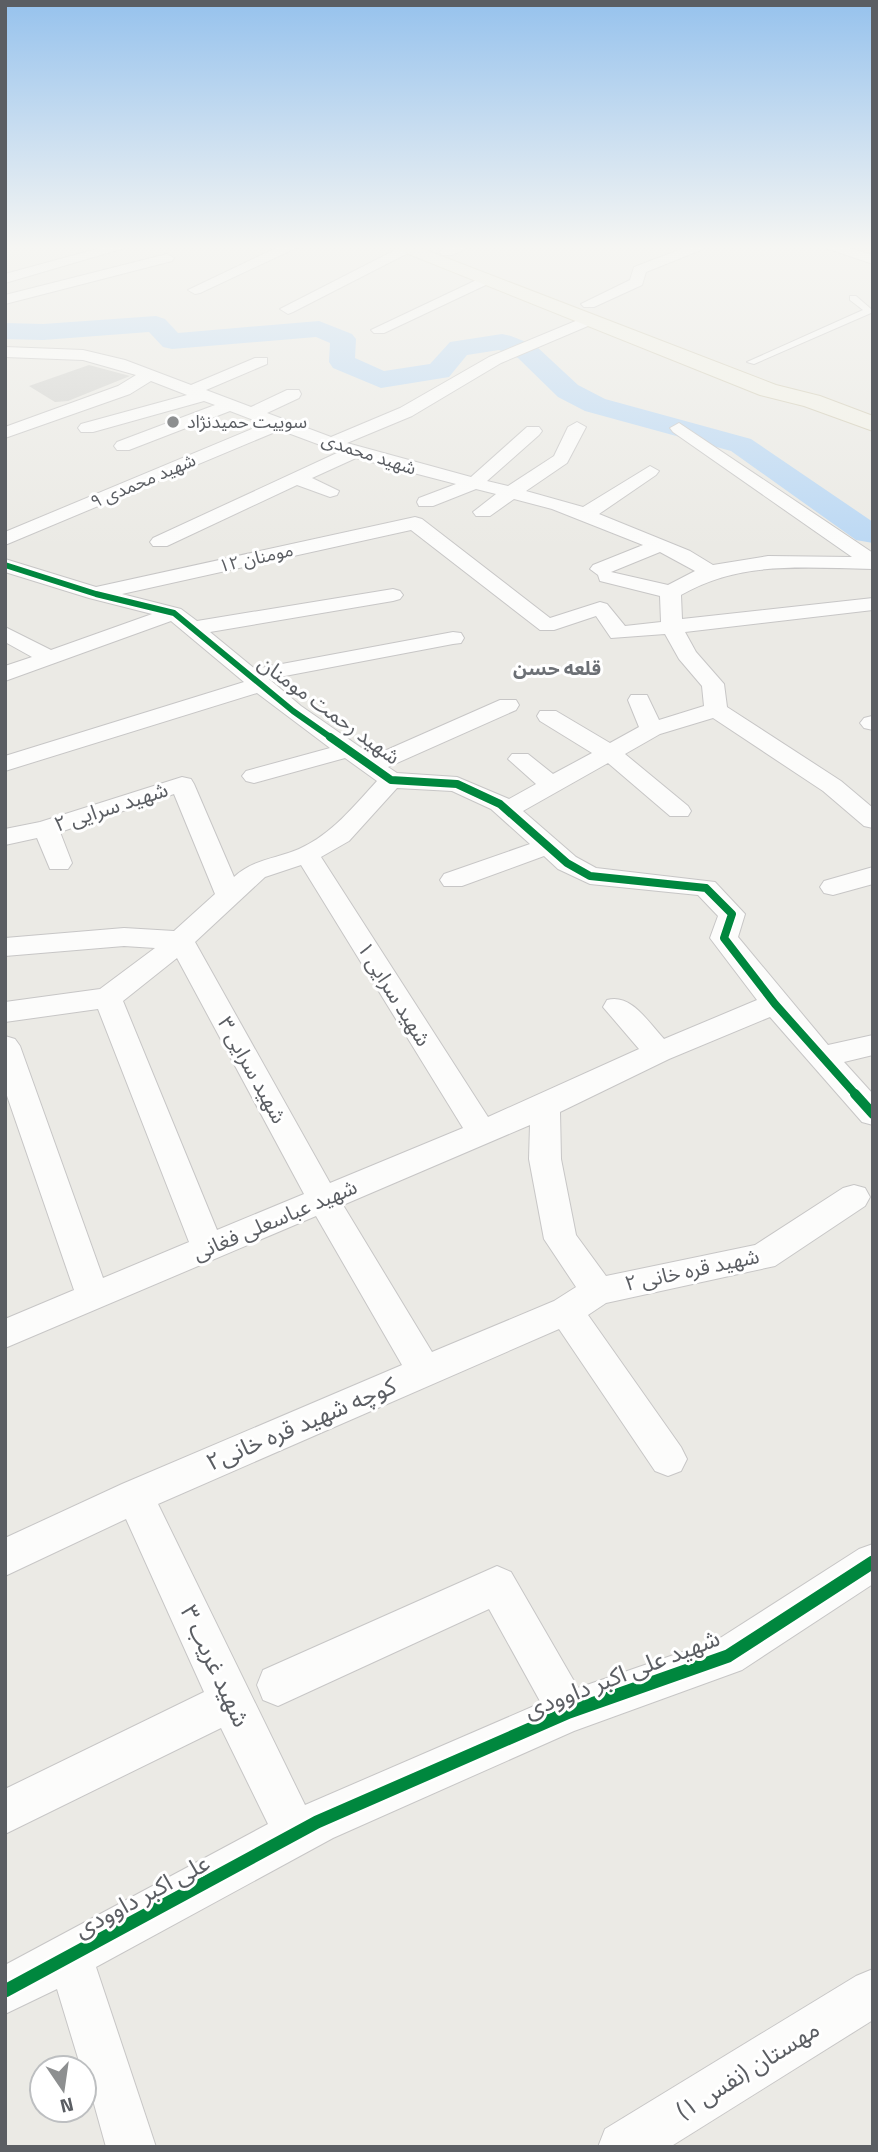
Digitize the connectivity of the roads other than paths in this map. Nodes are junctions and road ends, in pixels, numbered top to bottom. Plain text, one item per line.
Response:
1 (520, 347) edge
2 (684, 347) edge
3 (704, 347) edge
4 (784, 347) edge
5 (5, 352) edge
6 (261, 361) dead end
7 (751, 362) junction
8 (150, 374) junction
9 (774, 381) junction
10 (200, 393) junction
11 (293, 394) dead end
12 (234, 404) junction
13 (873, 405) edge
14 (253, 413) junction
15 (873, 416) edge
16 (281, 423) junction
17 (873, 424) edge
18 (577, 427) dead end
19 (88, 428) dead end
20 (679, 428) dead end
21 (533, 431) dead end
22 (5, 433) edge
23 (873, 437) edge
24 (332, 443) junction
25 (123, 446) dead end
26 (354, 452) junction
27 (650, 471) dead end
28 (294, 478) junction
29 (473, 484) junction
30 (330, 491) dead end
31 (513, 493) junction
32 (426, 502) dead end
33 (483, 512) dead end
34 (584, 516) junction
35 (5, 539) edge
36 (160, 542) dead end
37 (660, 545) junction
38 (873, 563) edge
39 (5, 565) edge
40 (709, 571) junction
41 (671, 592) junction
42 (96, 594) junction
43 (393, 595) dead end
44 (873, 604) edge
45 (174, 613) junction
46 (674, 626) junction
47 (194, 628) junction
48 (5, 633) edge
49 (453, 638) dead end
50 (50, 658) junction
51 (5, 674) edge
52 (256, 680) junction
53 (639, 700) dead end
54 (508, 705) dead end
55 (716, 710) junction
56 (548, 716) dead end
57 (652, 729) junction
58 (348, 750) junction
59 (611, 754) junction
60 (520, 759) dead end
61 (5, 764) edge
62 (381, 773) junction
63 (254, 776) dead end
64 (553, 786) junction
65 (507, 810) junction
66 (679, 811) dead end
67 (873, 821) edge
68 (46, 828) junction
69 (5, 837) edge
70 (548, 846) junction
71 (307, 855) junction
72 (59, 863) dead end
73 (873, 875) edge
74 (453, 880) dead end
75 (833, 887) dead end
76 (229, 895) junction
77 (181, 940) junction
78 (5, 947) edge
79 (108, 998) junction
80 (775, 1004) junction
81 (617, 1007) dead end
82 (5, 1012) edge
83 (873, 1045) edge
84 (5, 1046) edge
85 (659, 1052) junction
86 (821, 1057) junction
87 (545, 1106) junction
88 (873, 1115) edge
89 (482, 1133) junction
90 (853, 1197) dead end
91 (323, 1200) junction
92 (208, 1248) junction
93 (597, 1291) junction
94 (93, 1297) junction
95 (566, 1311) junction
96 (5, 1334) edge
97 (424, 1370) junction
98 (668, 1459) dead end
99 (135, 1496) junction
100 (5, 1558) edge
101 (873, 1562) edge
102 (278, 1685) dead end
103 (230, 1701) junction
104 (569, 1713) junction
105 (5, 1812) edge
106 (297, 1835) junction
107 (70, 1957) junction
108 (5, 1991) edge
109 (873, 1993) edge
110 (131, 2147) edge
111 (623, 2147) edge

1 - 24 street
2 - 9 main road
3 - 7 main road
4 - 7 lane
5 - 8 street, شهید محمدی
6 - 10 street
7 - 9 main road
8 - 10 street, شهید محمدی
8 - 22 street
9 - 13 main road
9 - 15 main road
9 - 17 main road
9 - 23 main road
10 - 12 street, شهید محمدی
10 - 19 street
11 - 14 street
12 - 14 street, شهید محمدی
12 - 25 street
14 - 16 street, شهید محمدی
16 - 24 street, شهید محمدی
16 - 35 street, ۹ شهید محمدی
18 - 31 street
20 - 38 street
21 - 29 street
24 - 26 street, شهید محمدی
26 - 28 street
26 - 29 street, شهید محمدی
27 - 34 street
28 - 30 street
28 - 36 street
29 - 31 street, شهید محمدی
29 - 32 street
31 - 33 street
31 - 34 street, شهید محمدی
34 - 37 street, شهید محمدی
37 - 40 street, شهید محمدی
37 - 41 street
38 - 40 street
39 - 42 street, شهید رحمت مومنان
40 - 41 street
41 - 46 street
42 - 45 street, شهید رحمت مومنان
42 - 46 street, مومنان ۱۲
43 - 47 street
44 - 46 street
45 - 47 street, شهید رحمت مومنان
45 - 50 street
46 - 55 street
47 - 52 street, شهید رحمت مومنان
48 - 50 street
49 - 52 street
50 - 51 street
52 - 58 street, شهید رحمت مومنان
52 - 61 street
53 - 57 street
54 - 62 street
55 - 57 street
55 - 67 street
56 - 59 street
57 - 59 street
58 - 62 street, شهید رحمت مومنان
58 - 63 street
59 - 64 street
59 - 66 street
60 - 64 street
62 - 65 street, شهید رحمت مومنان
62 - 71 street
64 - 65 street
65 - 70 street, شهید رحمت مومنان
68 - 69 street, شهید سرایی ۲
68 - 72 street
68 - 76 street, شهید سرایی ۲
70 - 74 street
70 - 80 street, شهید رحمت مومنان
71 - 76 street
71 - 89 street, شهید سرایی ۱
73 - 75 street
76 - 77 street
77 - 78 street
77 - 79 street
77 - 91 street, شهید سرایی ۳
79 - 82 street
79 - 92 street
80 - 85 street, شهید عباسعلی فغانی
80 - 86 street, شهید رحمت مومنان
81 - 85 street
83 - 86 street
84 - 94 street
85 - 87 street, شهید عباسعلی فغانی
86 - 88 street, شهید رحمت مومنان
87 - 89 street, شهید عباسعلی فغانی
87 - 93 street
89 - 91 street, شهید عباسعلی فغانی
90 - 93 street, ۲ شهید قره خانی
91 - 92 street, شهید عباسعلی فغانی
91 - 97 street, شهید سرایی ۳
92 - 94 street, شهید عباسعلی فغانی
93 - 95 street, کوچه شهید قره خانی۲
94 - 96 street, شهید عباسعلی فغانی
95 - 97 street, کوچه شهید قره خانی۲
95 - 98 street
97 - 99 street, کوچه شهید قره خانی۲
99 - 100 street, کوچه شهید قره خانی۲
99 - 103 street, ۳ شهید غریب
101 - 104 street, شهید علی اکبر داوودی
102 - 104 street
103 - 105 street
103 - 106 street, ۳ شهید غریب
104 - 106 street, شهید علی اکبر داوودی
106 - 107 street, علی اکبر داوودی
107 - 108 street, علی اکبر داوودی
107 - 110 street
109 - 111 street, مهستان (نفس ۱)

